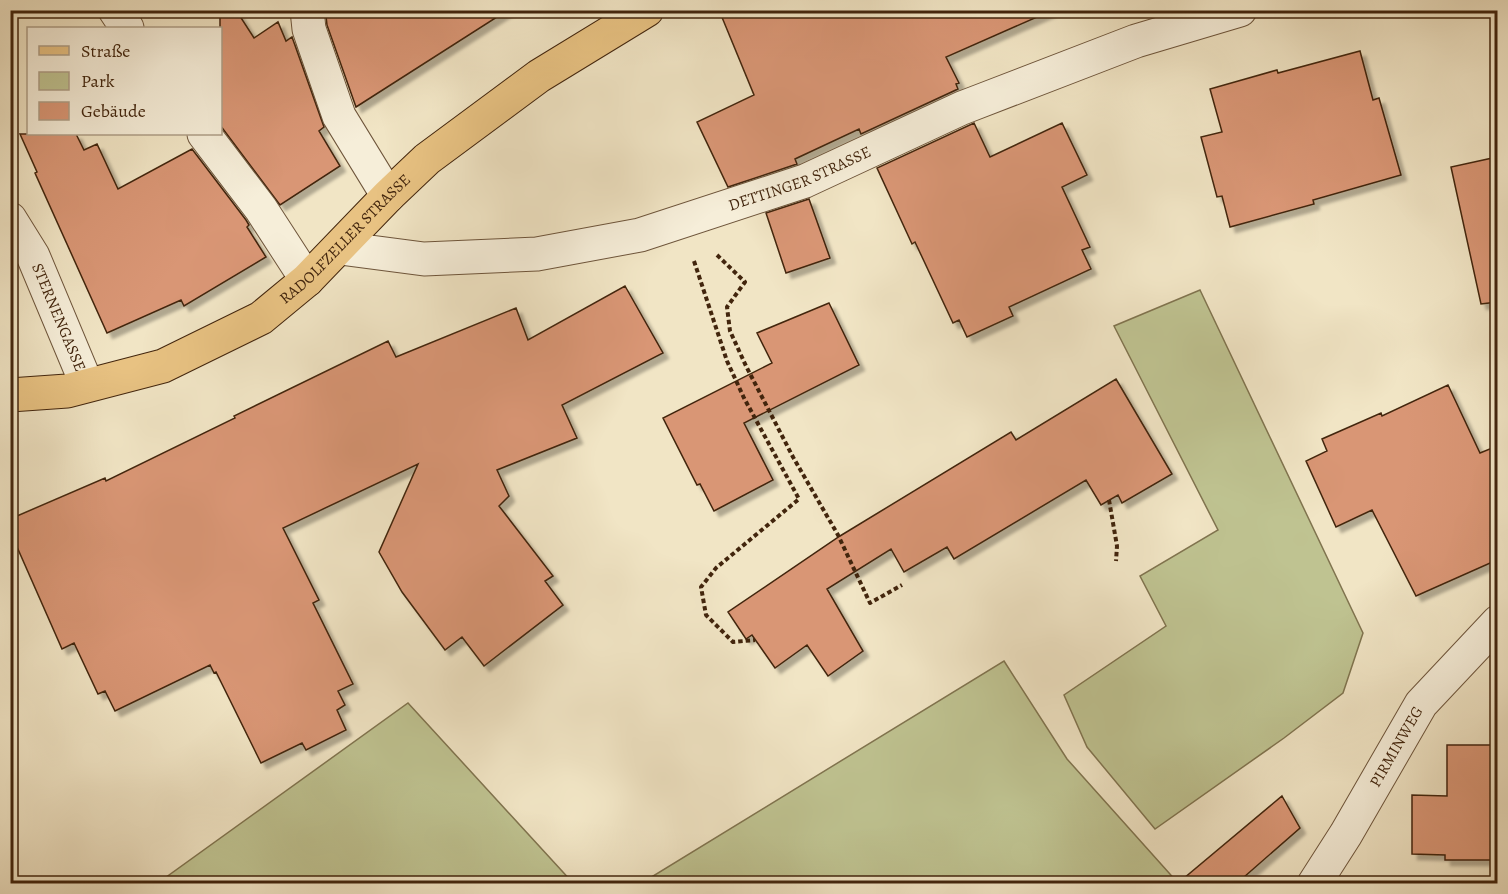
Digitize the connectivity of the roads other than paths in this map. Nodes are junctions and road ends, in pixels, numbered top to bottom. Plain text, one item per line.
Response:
1 (115, 10) edge
2 (307, 10) edge
3 (646, 10) edge
4 (1240, 10) edge
5 (126, 27) edge
6 (205, 135) edge
7 (388, 196) junction
8 (10, 219) edge
9 (340, 248) junction
10 (306, 280) junction
11 (87, 385) junction
12 (10, 395) edge
13 (1497, 622) edge
14 (1314, 884) edge

1 - 5 street
2 - 7 street
3 - 7 main road, RADOLFZELLER STRASSE
4 - 9 street, DETTINGER STRASSE
6 - 10 street
7 - 9 main road, RADOLFZELLER STRASSE
8 - 11 street, STERNENGASSE
9 - 10 main road, RADOLFZELLER STRASSE
10 - 11 main road, RADOLFZELLER STRASSE
11 - 12 main road, RADOLFZELLER STRASSE
13 - 14 street, PIRMINWEG

